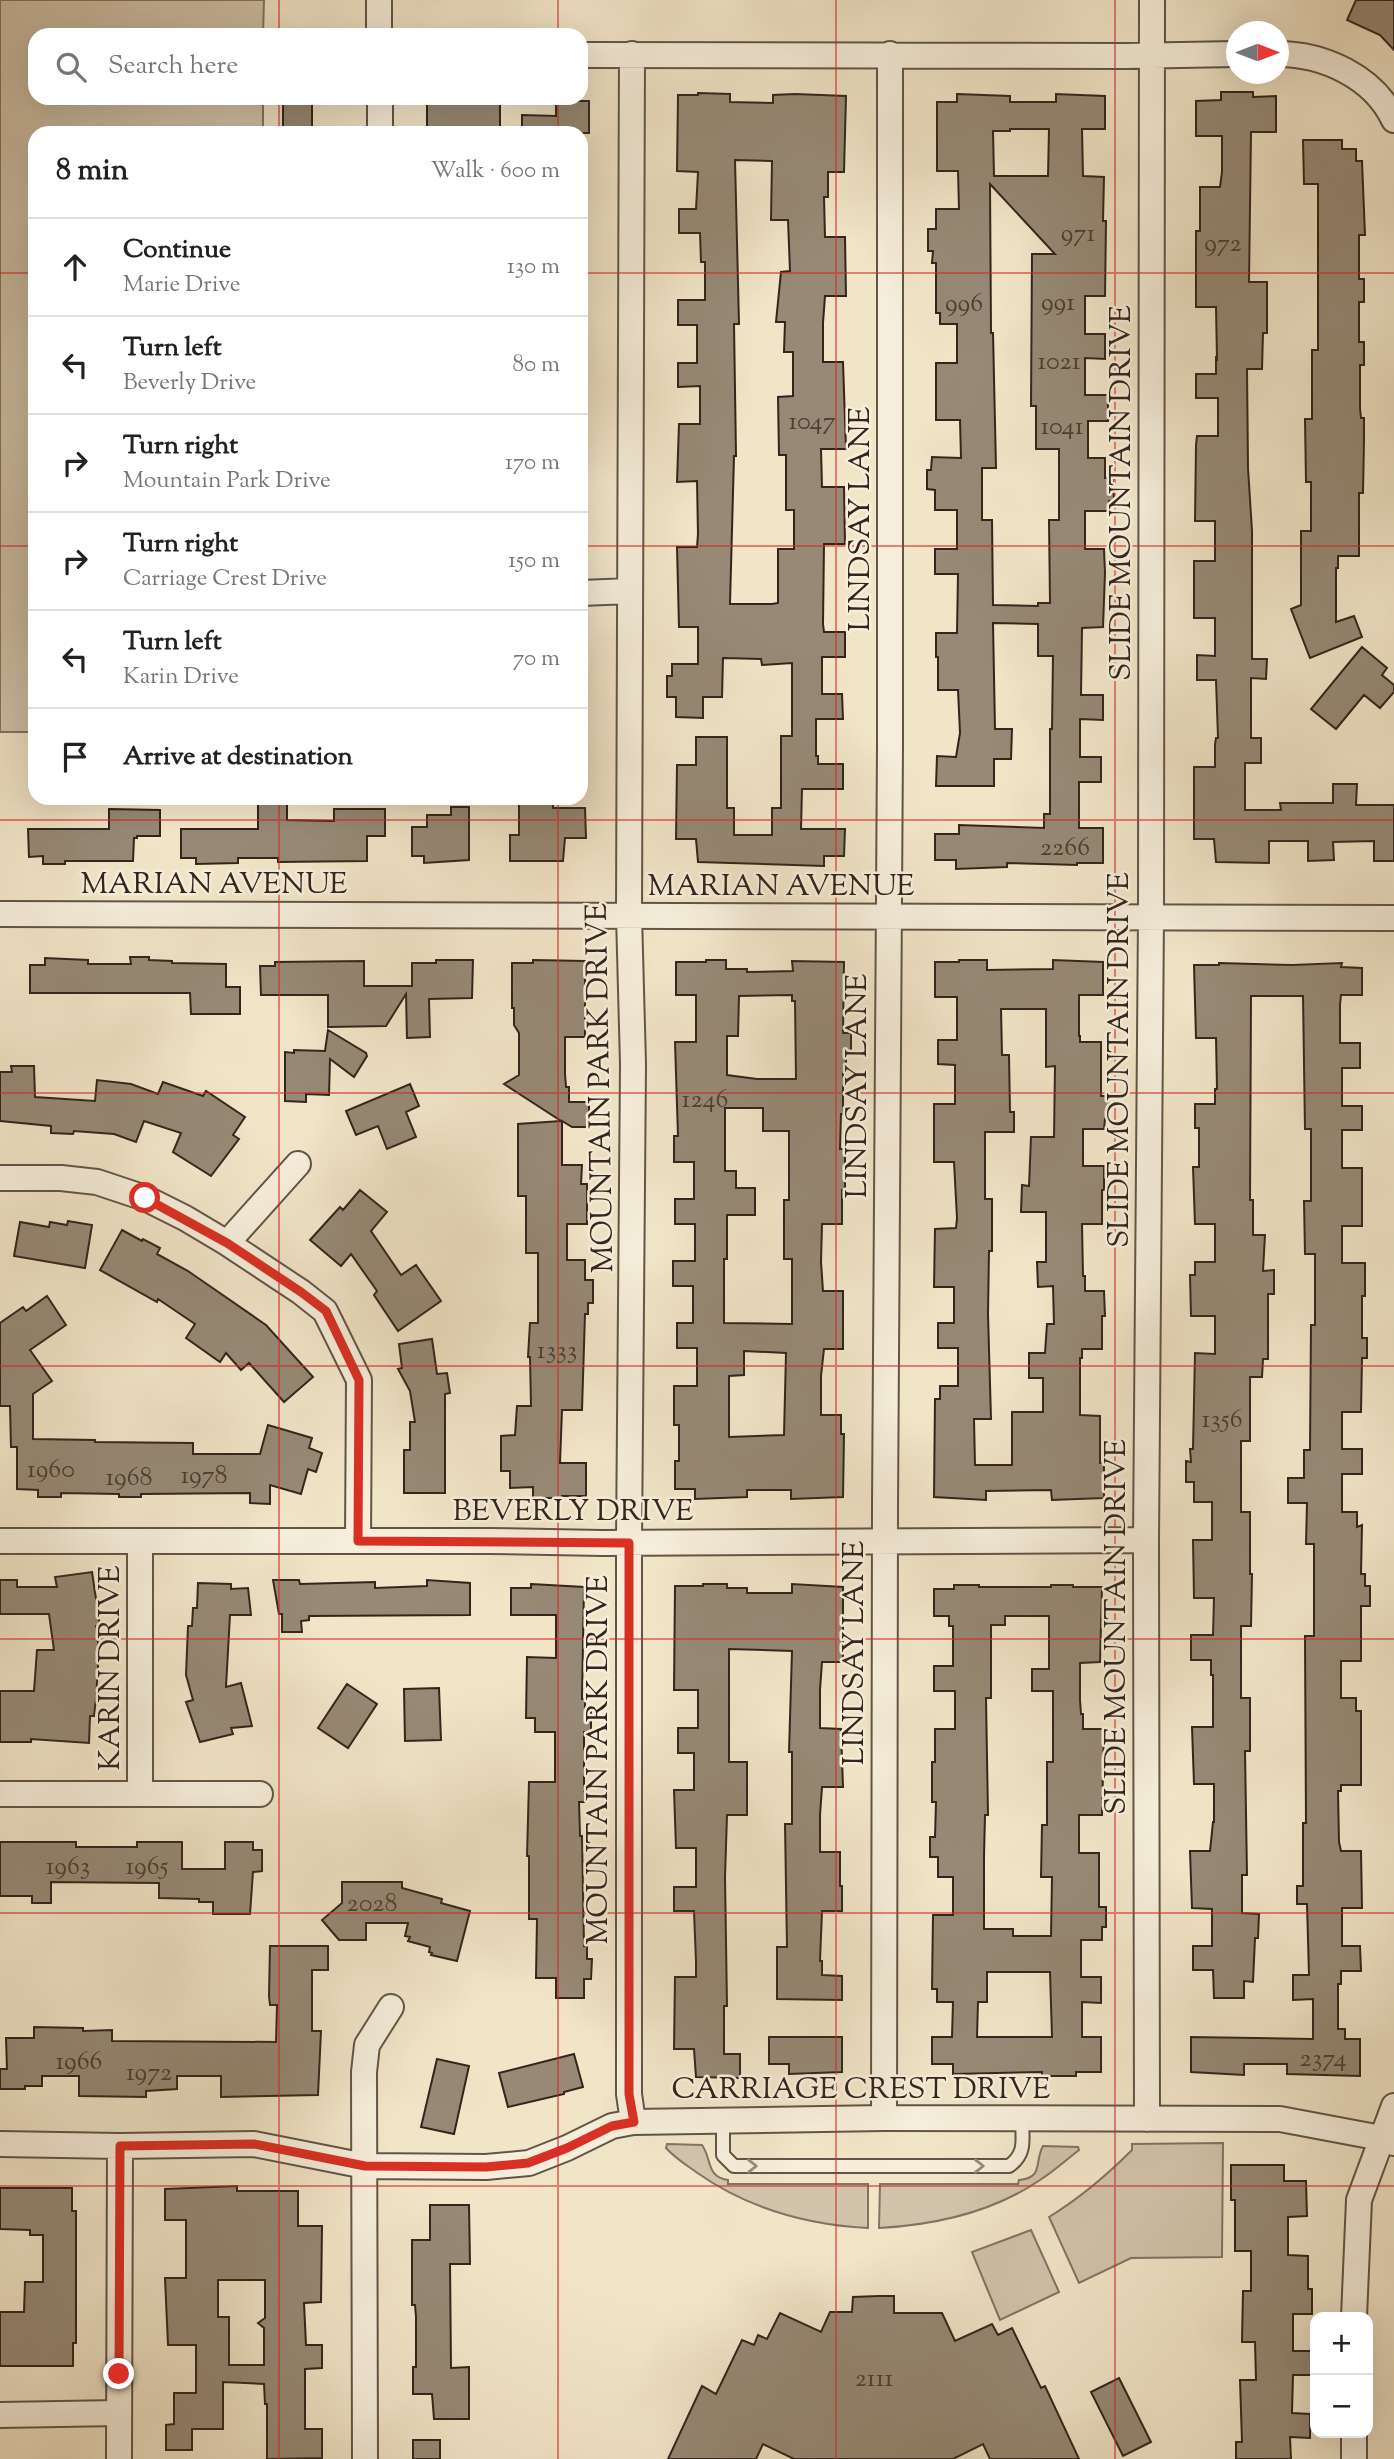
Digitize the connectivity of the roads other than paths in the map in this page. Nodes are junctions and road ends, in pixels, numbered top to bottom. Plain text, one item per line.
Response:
1 (379, 0) edge
2 (1152, 0) edge
3 (379, 28) edge
4 (632, 54) junction
5 (890, 54) junction
6 (1226, 54) edge
7 (1289, 54) edge
8 (588, 55) edge
9 (1151, 55) junction
10 (380, 105) edge
11 (1394, 120) edge
12 (380, 126) edge
13 (631, 591) junction
14 (588, 593) edge
15 (0, 914) edge
16 (629, 915) junction
17 (1151, 915) junction
18 (888, 918) junction
19 (1394, 918) edge
20 (298, 1164) dead end
21 (0, 1178) edge
22 (227, 1243) junction
23 (884, 1540) junction
24 (1146, 1540) junction
25 (0, 1541) edge
26 (141, 1541) junction
27 (358, 1541) junction
28 (629, 1543) junction
29 (0, 1794) edge
30 (141, 1794) junction
31 (260, 1794) dead end
32 (391, 2007) dead end
33 (1394, 2106) edge
34 (884, 2118) junction
35 (1022, 2119) junction
36 (1147, 2119) junction
37 (723, 2120) junction
38 (634, 2122) junction
39 (1387, 2140) edge
40 (0, 2144) edge
41 (120, 2146) junction
42 (365, 2166) junction
43 (1354, 2312) edge
44 (119, 2413) junction
45 (0, 2415) edge
46 (1354, 2438) edge
47 (119, 2459) edge
48 (365, 2459) edge
49 (1354, 2459) edge

1 - 3 street
2 - 9 street, SLIDE MOUNTAIN DRIVE
4 - 5 street
4 - 8 street
4 - 13 street, MOUNTAIN PARK DRIVE
5 - 9 street
5 - 18 street, LINDSAY LANE
6 - 9 street
7 - 11 street
9 - 17 street, SLIDE MOUNTAIN DRIVE
10 - 12 street
13 - 14 street
13 - 16 street, MOUNTAIN PARK DRIVE
15 - 16 street, MARIAN AVENUE
16 - 18 street, MARIAN AVENUE
16 - 28 street, MOUNTAIN PARK DRIVE
17 - 18 street, MARIAN AVENUE
17 - 19 street, MARIAN AVENUE
17 - 24 street, SLIDE MOUNTAIN DRIVE
18 - 23 street, LINDSAY LANE
20 - 22 street
21 - 22 street
22 - 27 street
23 - 24 street, BEVERLY DRIVE
23 - 28 street, BEVERLY DRIVE
23 - 34 street, LINDSAY LANE
24 - 36 street, SLIDE MOUNTAIN DRIVE
25 - 26 street, BEVERLY DRIVE
26 - 27 street, BEVERLY DRIVE
26 - 30 street, KARIN DRIVE
27 - 28 street, BEVERLY DRIVE
28 - 38 street, MOUNTAIN PARK DRIVE
29 - 30 street
30 - 31 street
32 - 42 street
33 - 39 street
34 - 35 street, CARRIAGE CREST DRIVE
34 - 37 street, CARRIAGE CREST DRIVE
35 - 36 street, CARRIAGE CREST DRIVE
37 -> 35 lane
36 - 39 street, CARRIAGE CREST DRIVE
37 - 38 street, CARRIAGE CREST DRIVE
38 - 42 street, CARRIAGE CREST DRIVE
39 - 43 street
40 - 41 street, CARRIAGE CREST DRIVE
41 - 42 street, CARRIAGE CREST DRIVE
41 - 44 street
42 - 48 street
44 - 45 street
44 - 47 street
46 - 49 street

